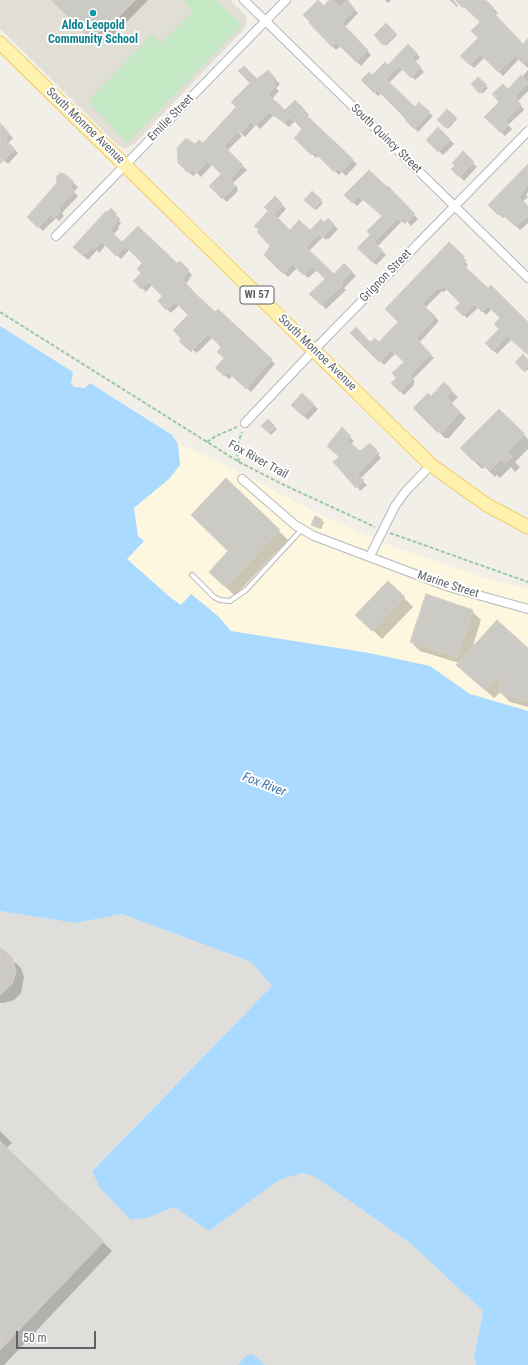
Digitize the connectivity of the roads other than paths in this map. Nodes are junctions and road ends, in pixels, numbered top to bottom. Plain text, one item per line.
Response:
1 (244, 0) edge
2 (286, 0) edge
3 (266, 21) junction
4 (0, 43) edge
5 (528, 131) edge
6 (125, 166) junction
7 (455, 206) junction
8 (56, 236) dead end
9 (528, 278) edge
10 (314, 350) junction
11 (245, 423) road end
12 (431, 465) junction
13 (242, 479) dead end
14 (528, 527) edge
15 (302, 529) junction
16 (370, 556) junction
17 (192, 575) dead end
18 (528, 609) edge

1 - 3 street, South Quincy Street
2 - 3 street, Emilie Street
3 - 6 street, Emilie Street
3 - 7 street, South Quincy Street
4 - 6 main road, South Monroe Avenue / WI 57
5 - 7 street, Grignon Street
6 - 8 street, Emilie Street
6 - 10 main road, South Monroe Avenue / WI 57
7 - 9 street, South Quincy Street
7 - 10 street, Grignon Street
10 - 11 street, Grignon Street
10 - 12 main road, South Monroe Avenue / WI 57
12 - 14 main road, South Monroe Avenue / WI 57
12 - 16 street
13 - 15 street, Marine Street
15 - 16 street, Marine Street
15 - 17 lane
16 - 18 street, Marine Street

